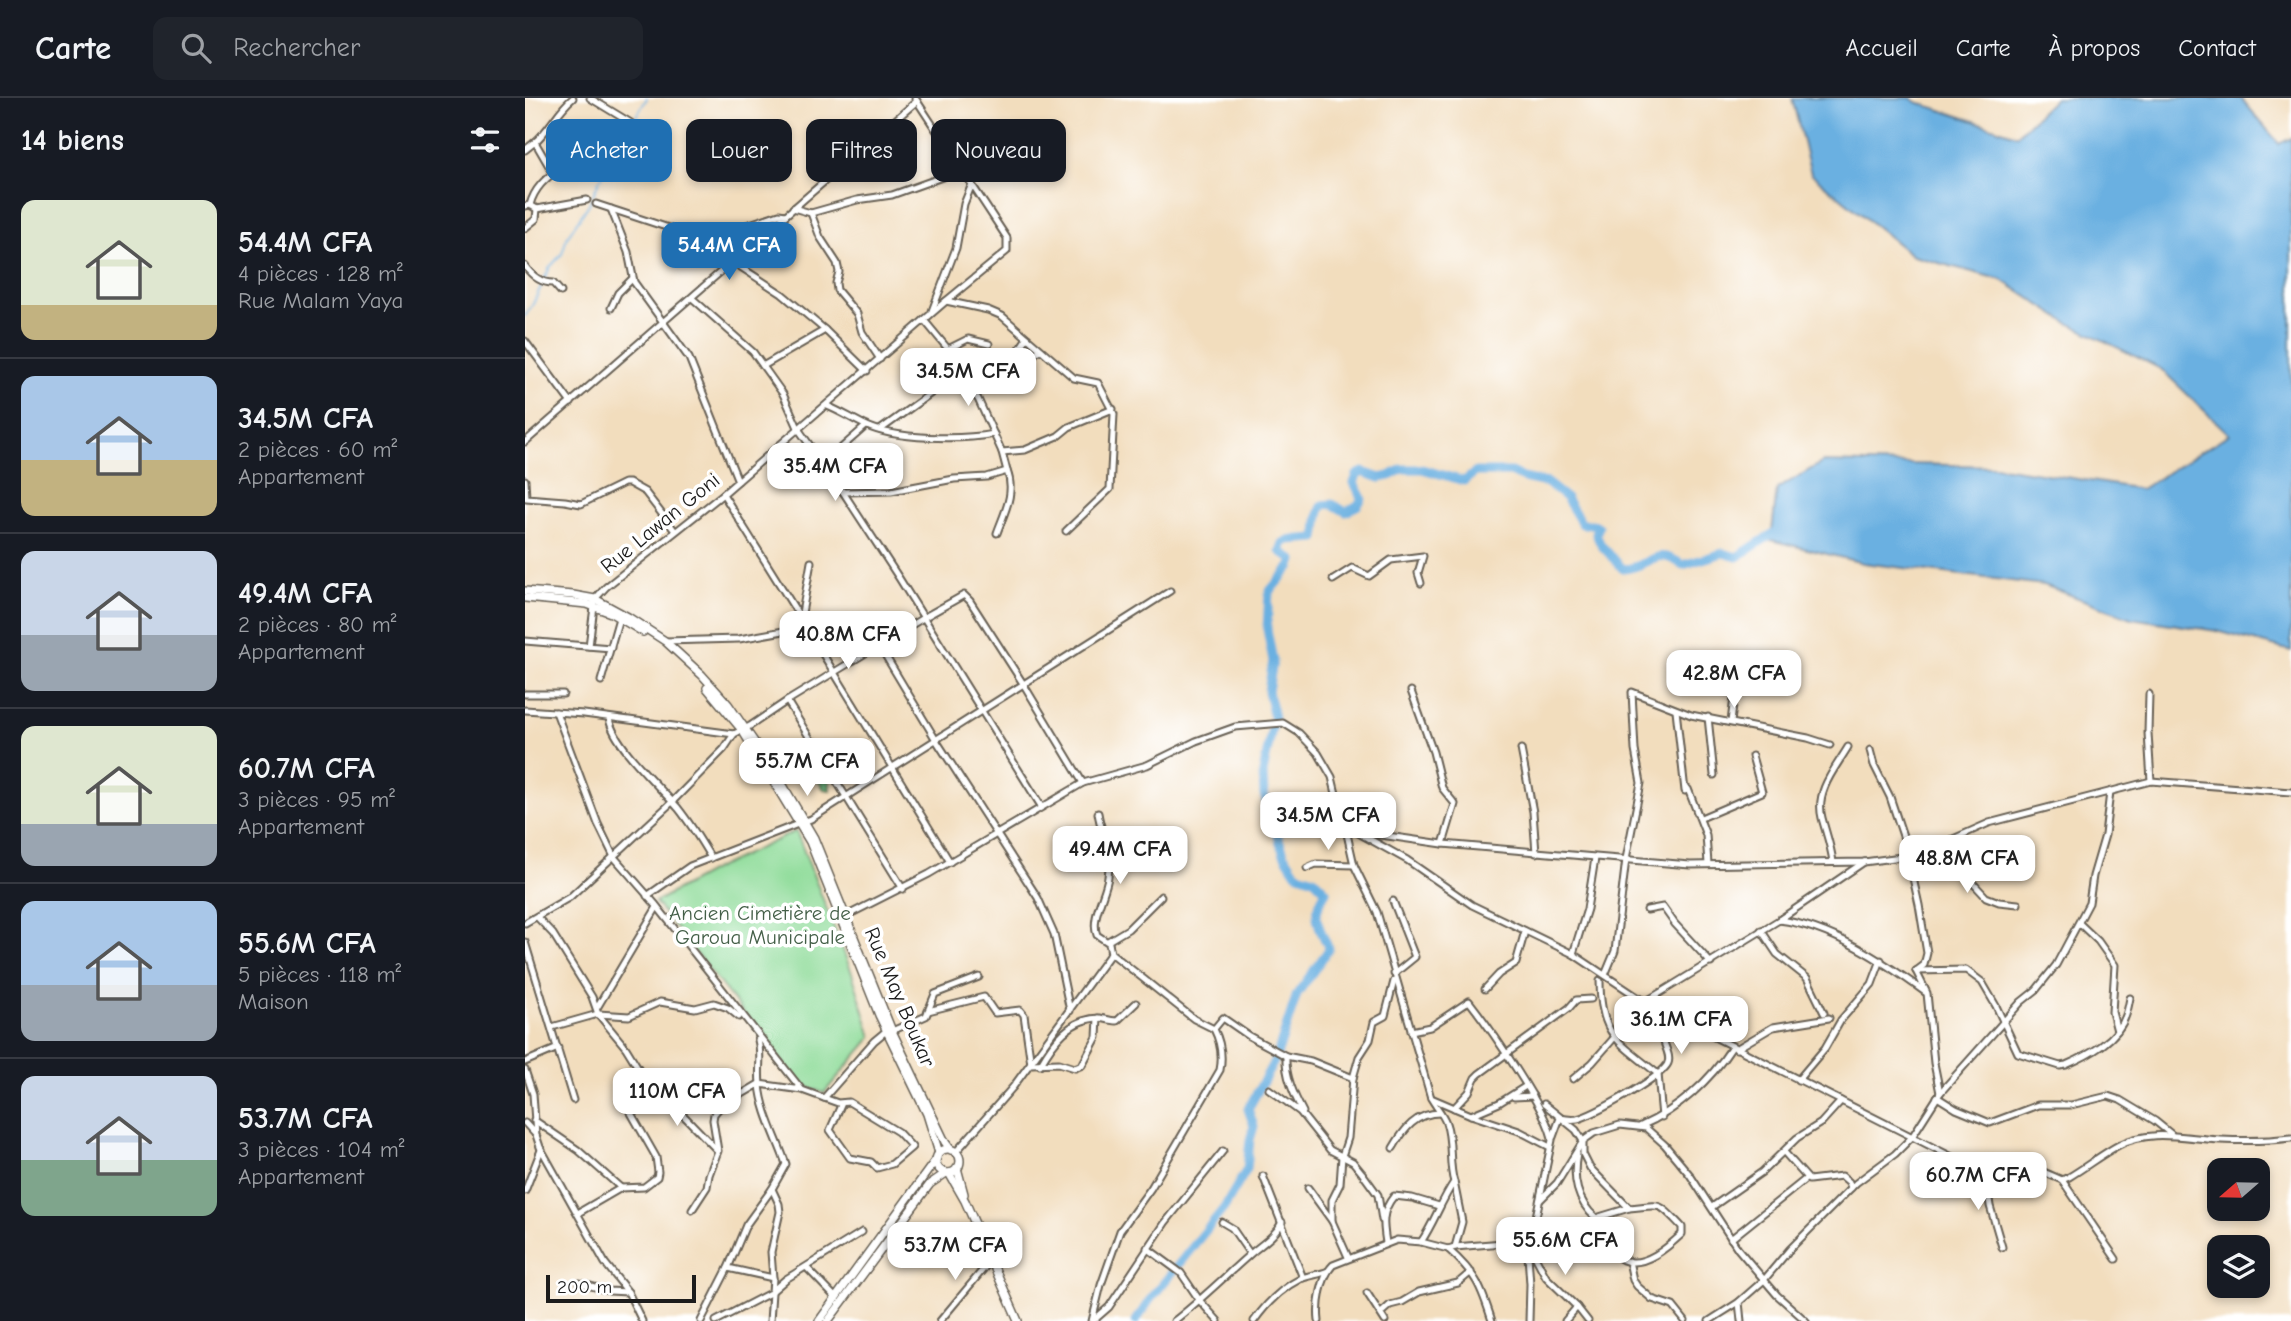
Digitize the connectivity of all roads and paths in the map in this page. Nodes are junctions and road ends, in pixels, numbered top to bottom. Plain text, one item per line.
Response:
1 (573, 98) edge
2 (590, 98) edge
3 (916, 99) edge
4 (624, 119) edge
5 (931, 122) edge
6 (535, 142) junction
7 (525, 150) edge
8 (546, 161) edge
9 (546, 179) edge
10 (931, 182) edge
11 (972, 184) joint
12 (587, 200) dead end
13 (596, 204) dead end
14 (528, 205) edge
15 (793, 208) junction
16 (537, 209) junction
17 (611, 209) junction
18 (811, 213) junction
19 (786, 215) junction
20 (525, 228) edge
21 (688, 230) junction
22 (733, 262) junction
23 (525, 266) edge
24 (724, 269) junction
25 (633, 278) junction
26 (561, 292) dead end
27 (692, 298) junction
28 (946, 301) junction
29 (611, 308) dead end
30 (931, 314) junction
31 (924, 320) junction
32 (664, 322) junction
33 (825, 330) junction
34 (1027, 338) junction
35 (525, 341) edge
36 (989, 344) dead end
37 (948, 349) junction
38 (1041, 350) junction
39 (880, 359) junction
40 (1018, 362) junction
41 (763, 366) junction
42 (867, 371) junction
43 (960, 374) junction
44 (571, 403) junction
45 (827, 405) junction
46 (1113, 409) junction
47 (866, 426) junction
48 (799, 430) junction
49 (880, 430) junction
50 (994, 433) junction
51 (525, 442) edge
52 (1002, 452) junction
53 (823, 464) junction
54 (1007, 471) junction
55 (525, 480) edge
56 (738, 481) junction
57 (843, 492) junction
58 (723, 494) junction
59 (526, 501) edge
60 (675, 531) junction
61 (1066, 531) dead end
62 (997, 533) dead end
63 (811, 562) dead end
64 (1333, 580) dead end
65 (1421, 583) dead end
66 (525, 591) edge
67 (1170, 592) dead end
68 (525, 598) edge
69 (595, 603) junction
70 (619, 618) junction
71 (923, 618) junction
72 (804, 623) junction
73 (525, 641) edge
74 (665, 641) junction
75 (882, 643) junction
76 (589, 646) junction
77 (611, 648) junction
78 (834, 673) junction
79 (601, 681) dead end
80 (1024, 685) junction
81 (1735, 689) dead end
82 (1411, 691) dead end
83 (525, 694) edge
84 (563, 694) dead end
85 (2149, 694) dead end
86 (787, 701) junction
87 (525, 710) edge
88 (1676, 710) junction
89 (984, 711) junction
90 (556, 712) junction
91 (1708, 717) junction
92 (609, 718) junction
93 (1731, 722) junction
94 (740, 731) junction
95 (936, 740) junction
96 (1830, 745) dead end
97 (1848, 747) dead end
98 (1521, 749) dead end
99 (1870, 750) dead end
100 (1752, 756) dead end
101 (891, 769) junction
102 (1714, 775) dead end
103 (2151, 781) junction
104 (1083, 783) junction
105 (2110, 792) junction
106 (2291, 792) edge
107 (848, 796) junction
108 (672, 802) junction
109 (1041, 806) junction
110 (1098, 813) dead end
111 (1701, 818) junction
112 (1344, 822) junction
113 (802, 823) junction
114 (1357, 831) junction
115 (995, 834) junction
116 (1443, 844) junction
117 (1947, 844) junction
118 (1536, 853) junction
119 (1909, 856) junction
120 (614, 857) junction
121 (711, 858) junction
122 (1595, 858) junction
123 (1626, 859) junction
124 (950, 862) junction
125 (1833, 862) junction
126 (1864, 862) junction
127 (1708, 864) junction
128 (1354, 865) junction
129 (1307, 868) dead end
130 (903, 889) junction
131 (647, 896) junction
132 (1161, 896) dead end
133 (1393, 901) dead end
134 (2018, 904) dead end
135 (657, 907) junction
136 (1647, 911) dead end
137 (537, 917) junction
138 (843, 917) junction
139 (1779, 920) junction
140 (525, 923) edge
141 (2079, 923) junction
142 (1761, 930) junction
143 (1525, 932) junction
144 (1108, 941) junction
145 (525, 942) edge
146 (1111, 953) junction
147 (1573, 954) junction
148 (1881, 960) junction
149 (1711, 963) junction
150 (1916, 971) junction
151 (1605, 975) junction
152 (979, 976) dead end
153 (1394, 977) junction
154 (1600, 981) dead end
155 (1485, 989) dead end
156 (1927, 993) junction
157 (2130, 998) dead end
158 (1591, 999) dead end
159 (1643, 1000) junction
160 (1136, 1003) dead end
161 (598, 1011) junction
162 (928, 1011) junction
163 (1070, 1011) junction
164 (1824, 1013) dead end
165 (1098, 1018) junction
166 (1677, 1018) junction
167 (1829, 1018) dead end
168 (2003, 1022) junction
169 (747, 1023) junction
170 (552, 1027) junction
171 (1214, 1029) junction
172 (889, 1031) junction
173 (1411, 1031) junction
174 (2117, 1031) junction
175 (757, 1036) junction
176 (1614, 1038) junction
177 (558, 1048) junction
178 (1734, 1048) junction
179 (1505, 1055) junction
180 (1286, 1056) junction
181 (525, 1062) edge
182 (1031, 1064) junction
183 (1040, 1065) junction
184 (525, 1070) edge
185 (1658, 1074) junction
186 (1353, 1078) junction
187 (1573, 1079) dead end
188 (1798, 1080) junction
189 (759, 1084) junction
190 (1526, 1086) junction
191 (650, 1087) junction
192 (1269, 1088) dead end
193 (802, 1090) junction
194 (1939, 1095) junction
195 (1532, 1096) junction
196 (1510, 1097) junction
197 (824, 1098) junction
198 (1431, 1098) junction
199 (573, 1100) dead end
200 (1841, 1101) junction
201 (842, 1103) junction
202 (1544, 1104) dead end
203 (1454, 1108) junction
204 (1440, 1113) junction
205 (1471, 1115) junction
206 (1662, 1117) junction
207 (1560, 1118) junction
208 (534, 1120) junction
209 (525, 1123) edge
210 (1641, 1126) junction
211 (1315, 1132) junction
212 (536, 1135) junction
213 (2171, 1135) junction
214 (1913, 1137) junction
215 (2291, 1138) edge
216 (1552, 1140) junction
217 (1584, 1141) junction
218 (1393, 1147) dead end
219 (1550, 1147) junction
220 (541, 1150) junction
221 (718, 1151) junction
222 (953, 1151) junction
223 (1223, 1151) dead end
224 (1578, 1151) junction
225 (1784, 1152) junction
226 (938, 1155) junction
227 (1342, 1156) junction
228 (957, 1168) junction
229 (1985, 1171) junction
230 (947, 1173) junction
231 (1263, 1176) dead end
232 (1807, 1178) junction
233 (2062, 1180) junction
234 (1454, 1182) junction
235 (621, 1188) junction
236 (1308, 1188) dead end
237 (1851, 1188) junction
238 (772, 1189) junction
239 (525, 1191) edge
240 (965, 1201) junction
241 (1539, 1201) junction
242 (1439, 1206) junction
243 (1712, 1207) junction
244 (1629, 1208) junction
245 (692, 1210) dead end
246 (578, 1213) junction
247 (1596, 1218) junction
248 (1382, 1220) junction
249 (1332, 1221) junction
250 (1222, 1222) dead end
251 (1282, 1222) junction
252 (1587, 1227) junction
253 (862, 1232) dead end
254 (1530, 1239) junction
255 (1731, 1240) junction
256 (1421, 1242) junction
257 (1386, 1243) junction
258 (2002, 1247) dead end
259 (1147, 1248) junction
260 (1451, 1248) junction
261 (1249, 1254) junction
262 (1348, 1257) junction
263 (2116, 1259) dead end
264 (991, 1260) junction
265 (1629, 1262) junction
266 (728, 1268) junction
267 (807, 1268) junction
268 (1329, 1269) junction
269 (1471, 1272) junction
270 (773, 1278) junction
271 (1303, 1278) junction
272 (1764, 1280) junction
273 (580, 1283) dead end
274 (628, 1292) junction
275 (770, 1293) junction
276 (1367, 1293) dead end
277 (836, 1298) junction
278 (1201, 1301) junction
279 (1739, 1302) junction
280 (1577, 1307) junction
281 (1381, 1313) junction
282 (641, 1320) edge
283 (650, 1321) edge
284 (701, 1321) edge
285 (716, 1321) edge
286 (770, 1321) edge
287 (819, 1321) edge
288 (828, 1321) edge
289 (940, 1321) edge
290 (1018, 1321) edge
291 (1092, 1321) edge
292 (1174, 1321) edge
293 (1218, 1321) edge
294 (1254, 1321) edge
295 (1319, 1321) edge
296 (1385, 1321) edge
297 (1492, 1321) edge
298 (1529, 1321) edge
299 (1565, 1321) edge
300 (1588, 1321) edge
301 (1685, 1321) edge
302 (1709, 1321) edge
303 (1741, 1321) edge
304 (1806, 1321) edge

1 - 6 street
2 - 4 street
3 - 5 street
3 - 15 street
6 - 7 street
6 - 8 street
9 - 14 street
10 - 18 street
11 - 28 street, Rue Lawan Goni
11 - 30 street
12 - 16 street
13 - 17 street
14 - 16 street
15 - 18 street
15 - 19 street
16 - 20 street
17 - 21 street
17 - 25 street
18 - 39 street
19 - 21 street
19 - 22 street
21 - 24 street
22 - 24 street
22 - 33 street
23 - 26 street
24 - 27 street
25 - 29 street
25 - 32 street
27 - 32 street
27 - 41 street
28 - 30 street, Rue Lawan Goni
28 - 34 street
30 - 31 street, Rue Lawan Goni
31 - 37 street
31 - 39 street, Rue Lawan Goni
32 - 44 street
32 - 56 street
33 - 41 street
33 - 42 street
34 - 38 street
34 - 40 street
35 - 44 street
36 - 37 street
37 - 43 street
38 - 40 street
38 - 46 street
39 - 42 street, Rue Lawan Goni
40 - 43 street
41 - 48 street
42 - 45 street, Rue Lawan Goni
43 - 49 street
43 - 50 street
44 - 51 street
45 - 47 street
45 - 48 street, Rue Lawan Goni
46 - 52 street
46 - 61 street
47 - 49 street
47 - 53 street
48 - 53 street
48 - 56 street, Rue Lawan Goni
49 - 50 street
50 - 52 street
52 - 54 street
53 - 57 street
54 - 57 street
54 - 62 street
55 - 59 street
56 - 58 street, Rue Lawan Goni
57 - 71 street
58 - 60 street, Rue Lawan Goni
58 - 72 street
59 - 60 street
60 - 69 street, Rue Lawan Goni
63 - 72 street
64 - 65 street
66 - 69 main road, Rue May Boukar
67 - 80 street
68 - 69 main road, Rue May Boukar
69 - 70 main road, Rue May Boukar
69 - 74 main road, Rue May Boukar
69 - 76 street
70 - 77 street
70 - 94 main road, Rue May Boukar
71 - 75 street
71 - 80 street
71 - 89 street
72 - 74 street
72 - 75 street
72 - 78 street
73 - 76 street
74 - 94 main road, Rue May Boukar
75 - 78 street
75 - 95 street
76 - 77 street
77 - 79 street
78 - 86 street
78 - 101 street
80 - 89 street
80 - 104 street
81 - 93 street
82 - 116 street
83 - 84 street
85 - 103 street
86 - 94 street
86 - 107 street
87 - 90 street
88 - 91 street
88 - 111 street
88 - 123 street
89 - 95 street
89 - 109 street
90 - 92 street
90 - 120 street
91 - 93 street
91 - 102 street
92 - 94 street
92 - 108 street
93 - 96 street
94 - 108 street
94 - 113 main road, Rue May Boukar
95 - 101 street
95 - 115 street
97 - 125 street
98 - 118 street
99 - 119 street
100 - 111 street
101 - 107 street
101 - 124 street
103 - 105 street
103 - 106 street
104 - 109 street
104 - 112 street
105 - 117 street
105 - 141 street
107 - 113 street
107 - 130 street
108 - 120 street
108 - 121 street
109 - 115 street
110 - 144 street
111 - 127 street
112 - 114 street
112 - 128 street
113 - 121 street
113 - 138 main road, Rue May Boukar
114 - 116 street
114 - 143 street
115 - 124 street
115 - 163 street
116 - 118 street
117 - 119 street
117 - 134 street
118 - 122 street
119 - 126 street
119 - 150 street
120 - 131 street
120 - 137 street
121 - 131 street
122 - 123 street
122 - 147 street
123 - 127 street
123 - 151 street
124 - 130 street
125 - 126 street
125 - 127 street
126 - 139 street
128 - 129 street
128 - 153 street
130 - 138 street
131 - 135 street
132 - 144 street
133 - 153 street
135 - 161 street
135 - 169 street
136 - 149 street
137 - 140 street
137 - 161 street
138 - 172 main road, Rue May Boukar
139 - 142 street
139 - 148 street
141 - 168 street
141 - 174 street
142 - 149 street
142 - 164 street
143 - 147 street
143 - 155 street
144 - 146 street
145 - 170 street
146 - 163 street
146 - 171 street
147 - 151 street
148 - 156 street
148 - 188 street
149 - 159 street
150 - 156 street
150 - 168 street
151 - 159 street
152 - 162 street
153 - 173 street
153 - 186 street
154 - 176 street
156 - 194 street
157 - 174 street
158 - 179 street
159 - 166 street
159 - 176 street
160 - 165 street
161 - 169 street
161 - 170 street
161 - 191 street
162 - 172 street
162 - 182 street
163 - 182 street
165 - 183 street
165 - 183 street
166 - 178 street
166 - 185 street
167 - 178 street
168 - 174 street
168 - 194 street
169 - 175 street
170 - 177 street
171 - 180 street
171 - 291 street
172 - 197 street
172 - 222 main road, Rue May Boukar
172 - 226 main road, Rue May Boukar
173 - 179 street
173 - 198 street
175 - 189 street
175 - 193 street
176 - 185 street
176 - 187 street
177 - 181 street
177 - 199 street
178 - 188 street
178 - 206 street
179 - 190 street
179 - 203 street
180 - 186 street
180 - 211 street
182 - 183 street
182 - 222 street
184 - 208 street
185 - 206 street
185 - 207 street
186 - 227 street
188 - 200 street
189 - 193 street
189 - 221 street
189 - 238 street
190 - 195 street
190 - 196 street
191 - 221 street
191 - 235 street
192 - 211 street
193 - 197 street
194 - 213 street
194 - 214 street
195 - 196 street
195 - 216 street
196 - 205 street
197 - 201 street
198 - 203 street
198 - 204 street
200 - 214 street
200 - 225 street
201 - 201 street
202 - 207 street
203 - 205 street
204 - 218 street
204 - 234 street
205 - 219 street
206 - 210 street
207 - 216 street
207 - 217 street
208 - 212 street
208 - 235 street
209 - 212 street
210 - 217 street
210 - 243 street
211 - 227 street
212 - 220 street
213 - 215 street
213 - 233 street
214 - 229 street
214 - 237 street
216 - 219 street
217 - 224 street
217 - 244 street
219 - 241 street
220 - 239 street
220 - 246 street
221 - 245 street
222 - 226 main road
222 - 228 main road
223 - 259 street
224 - 241 street
224 - 247 street
225 - 232 street
225 - 243 street
226 - 230 main road
226 - 277 main road
227 - 248 street
227 - 249 street
228 - 230 main road
228 - 240 main road
229 - 233 street
229 - 258 street
230 - 240 main road
230 - 288 main road
231 - 251 street
232 - 237 street
232 - 255 street
233 - 263 street
234 - 242 street
234 - 260 street
235 - 246 street
236 - 249 street
237 - 272 street
238 - 266 street
238 - 270 street
240 - 264 main road
241 - 254 street
242 - 248 street
242 - 256 street
243 - 255 street
244 - 247 street
244 - 265 street
246 - 274 street
247 - 252 street
248 - 257 street
249 - 262 street
250 - 261 street
251 - 261 street
251 - 271 street
252 - 254 street
252 - 265 street
253 - 267 street
254 - 260 street
254 - 280 street
254 - 298 street
255 - 272 street
256 - 257 street
256 - 260 street
257 - 262 street
259 - 278 street
259 - 291 street
260 - 269 street
261 - 278 street
262 - 268 street
264 - 289 street
264 - 290 main road
265 - 301 street
266 - 270 street
266 - 284 street
267 - 275 street
267 - 277 street
268 - 271 street
268 - 295 street
269 - 281 street
269 - 297 street
270 - 275 street
271 - 294 street
272 - 279 street
272 - 304 street
273 - 274 street
274 - 282 street
275 - 285 street
275 - 286 street
276 - 281 street
277 - 287 main road
278 - 292 street
278 - 293 street
279 - 302 street
279 - 303 street
280 - 299 street
280 - 300 street
281 - 296 street
282 - 283 street

